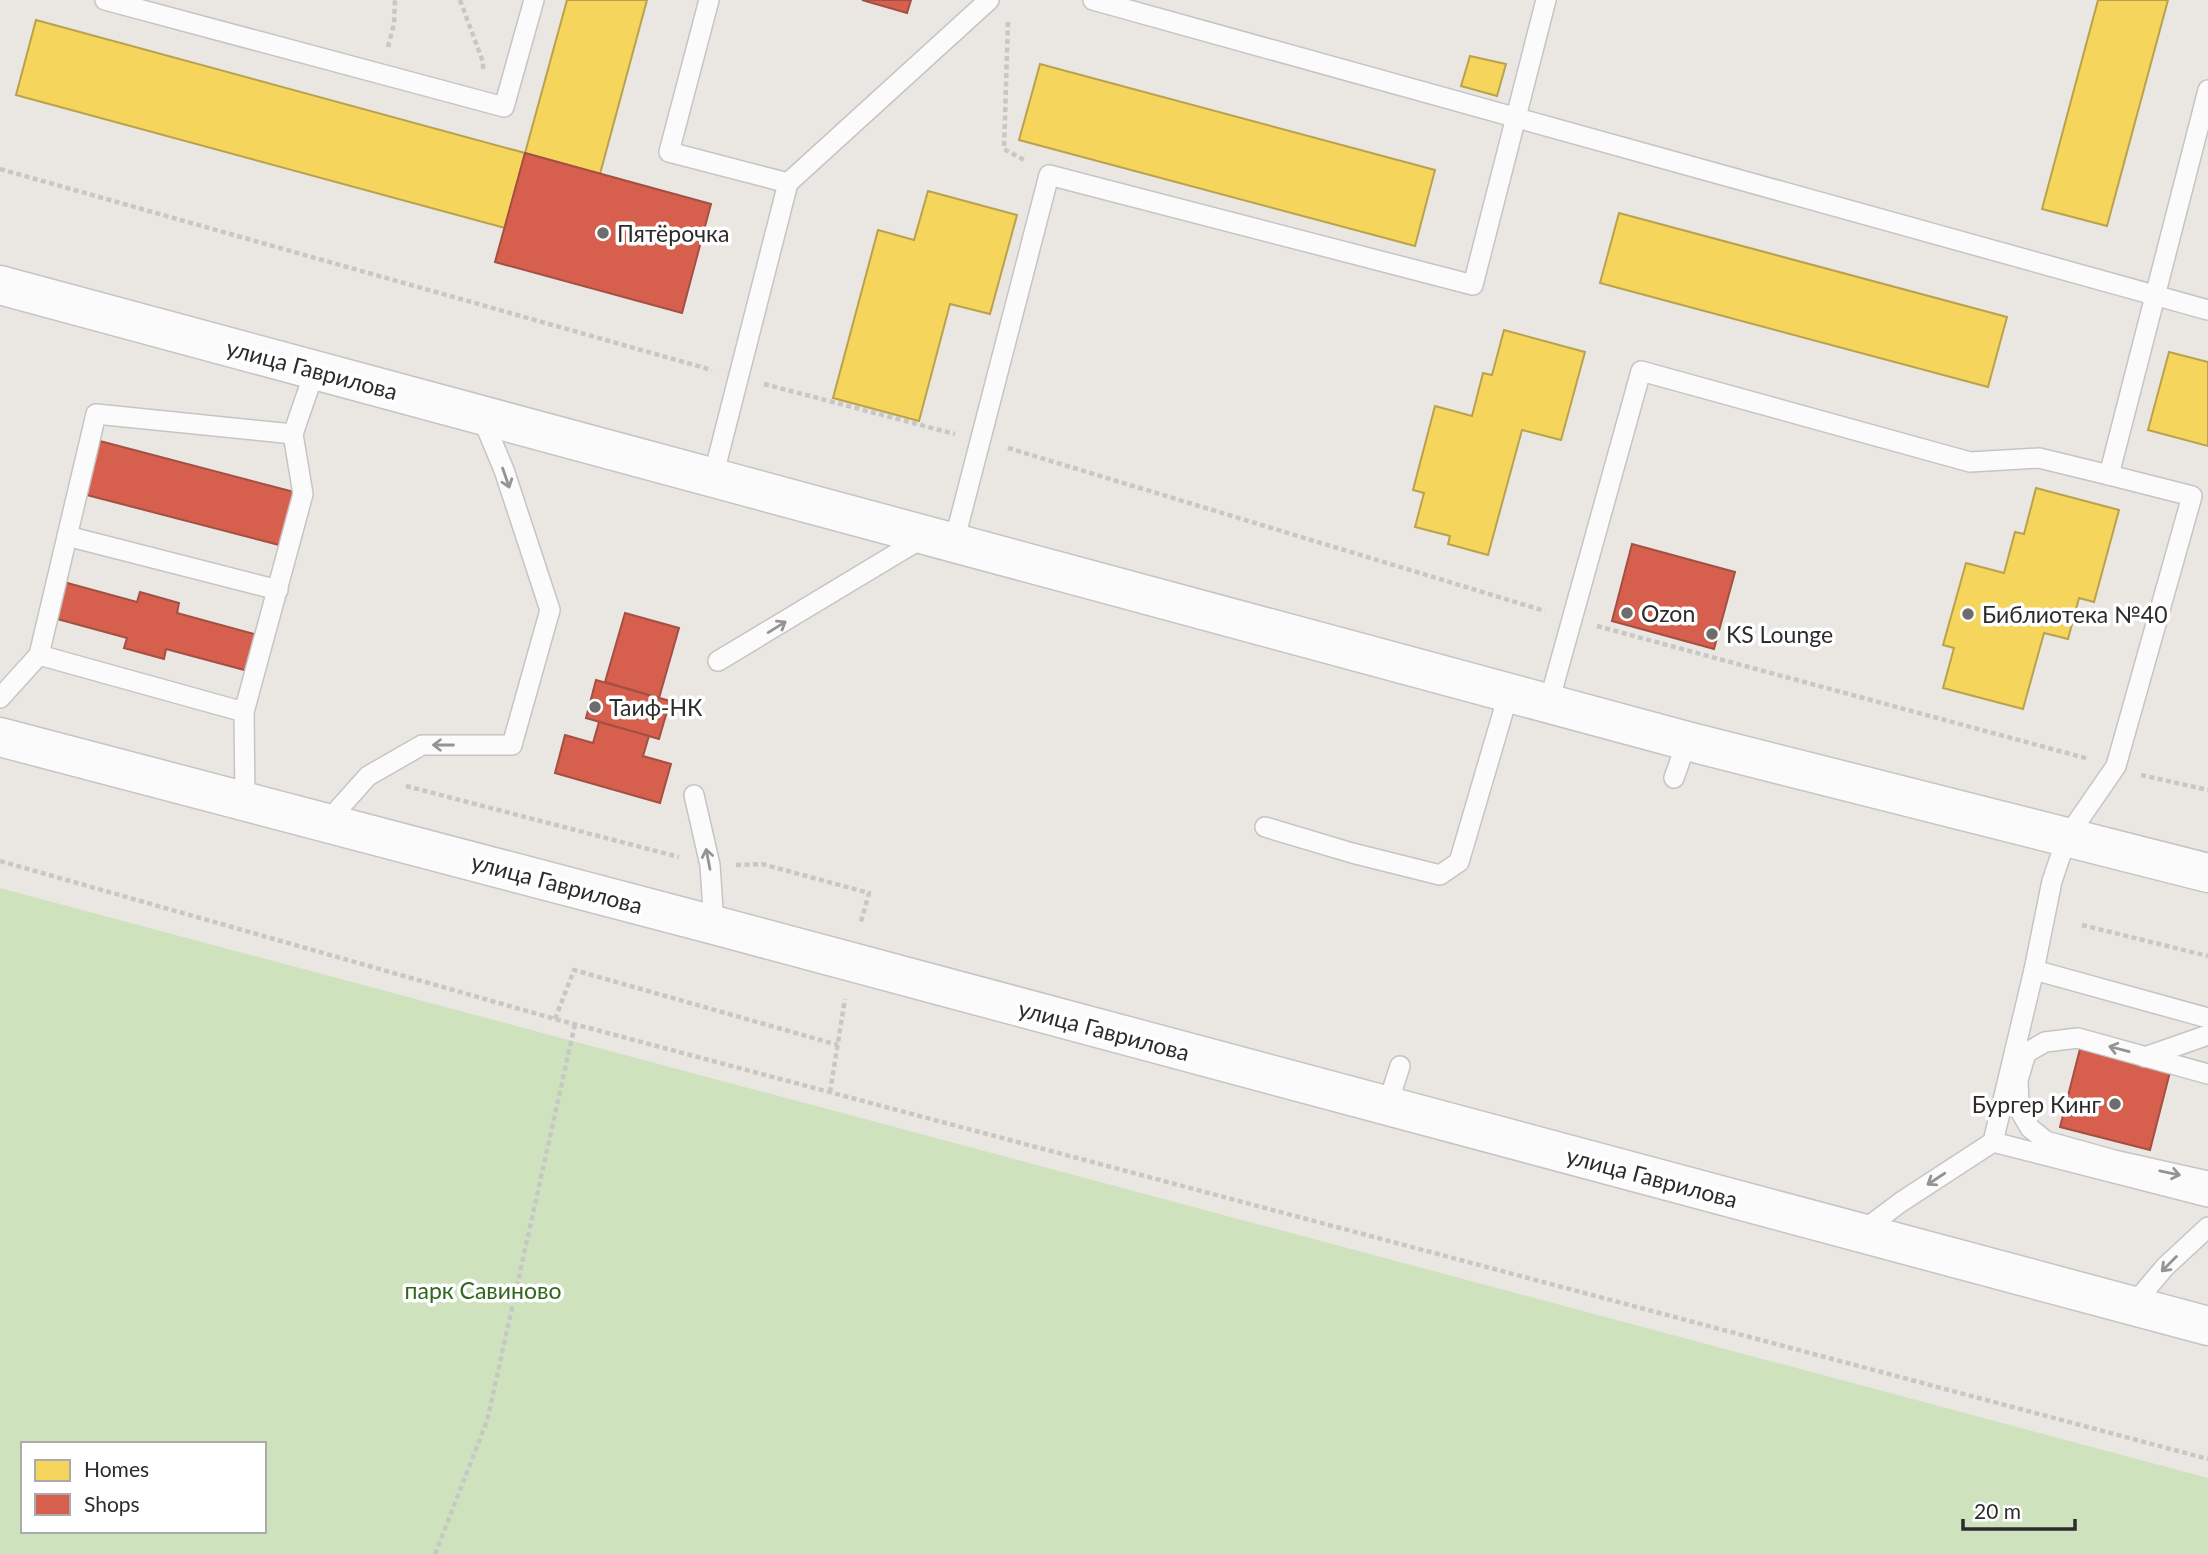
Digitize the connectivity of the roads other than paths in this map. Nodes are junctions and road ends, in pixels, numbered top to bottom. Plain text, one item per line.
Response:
1 (105, 0) edge
2 (534, 0) edge
3 (709, 0) edge
4 (989, 0) edge
5 (1093, 0) edge
6 (1546, 0) edge
7 (154, 6) edge
8 (2208, 90) edge
9 (1517, 118) junction
10 (788, 183) junction
11 (0, 285) edge
12 (2156, 296) junction
13 (2208, 310) edge
14 (315, 370) junction
15 (481, 415) junction
16 (293, 434) junction
17 (2109, 475) junction
18 (713, 477) junction
19 (2200, 498) edge
20 (68, 536) junction
21 (940, 538) junction
22 (278, 590) junction
23 (39, 656) junction
24 (718, 661) dead end
25 (1510, 692) junction
26 (0, 698) edge
27 (1549, 702) junction
28 (244, 712) junction
29 (0, 737) edge
30 (1687, 741) junction
31 (1674, 778) dead end
32 (694, 795) dead end
33 (245, 801) junction
34 (326, 823) junction
35 (1265, 827) dead end
36 (2067, 837) junction
37 (2208, 873) edge
38 (714, 925) junction
39 (2034, 970) junction
40 (2208, 1018) edge
41 (2208, 1035) edge
42 (2145, 1057) junction
43 (1400, 1066) dead end
44 (2208, 1074) edge
45 (1387, 1106) junction
46 (1993, 1142) junction
47 (2208, 1181) edge
48 (2208, 1197) edge
49 (2208, 1227) edge
50 (1861, 1232) junction
51 (2133, 1304) junction
52 (2208, 1326) edge

1 - 7 lane
2 - 7 lane
3 - 10 lane
4 - 10 lane
5 - 9 lane
6 - 9 lane
8 - 12 lane
9 - 12 lane
9 - 21 lane
10 - 18 lane
11 - 14 main road, улица Гаврилова
12 - 13 lane
12 - 17 lane
14 - 15 main road, улица Гаврилова
14 - 16 lane
15 - 18 main road, улица Гаврилова
15 -> 34 lane
16 - 20 lane
16 - 22 lane
17 - 19 lane
17 - 27 lane
18 - 21 main road, улица Гаврилова
19 - 36 lane
20 - 22 lane
20 - 23 lane
24 -> 21 lane
21 - 25 main road, улица Гаврилова
22 - 28 lane
23 - 26 lane
23 - 28 lane
25 - 27 main road, улица Гаврилова
25 - 35 lane
27 - 30 main road, улица Гаврилова
28 - 33 lane
29 - 33 main road, улица Гаврилова
30 - 31 lane
30 - 36 main road, улица Гаврилова
38 -> 32 lane
33 - 34 main road, улица Гаврилова
34 - 38 main road, улица Гаврилова
36 - 37 main road, улица Гаврилова
36 - 39 lane
38 - 45 main road, улица Гаврилова
39 - 40 lane
39 - 46 lane
41 - 42 lane
42 - 44 lane
42 -> 47 lane
43 - 45 lane
45 - 50 main road, улица Гаврилова
46 - 48 lane
46 -> 50 lane
49 -> 51 lane
50 - 51 main road, улица Гаврилова
51 - 52 main road, улица Гаврилова

